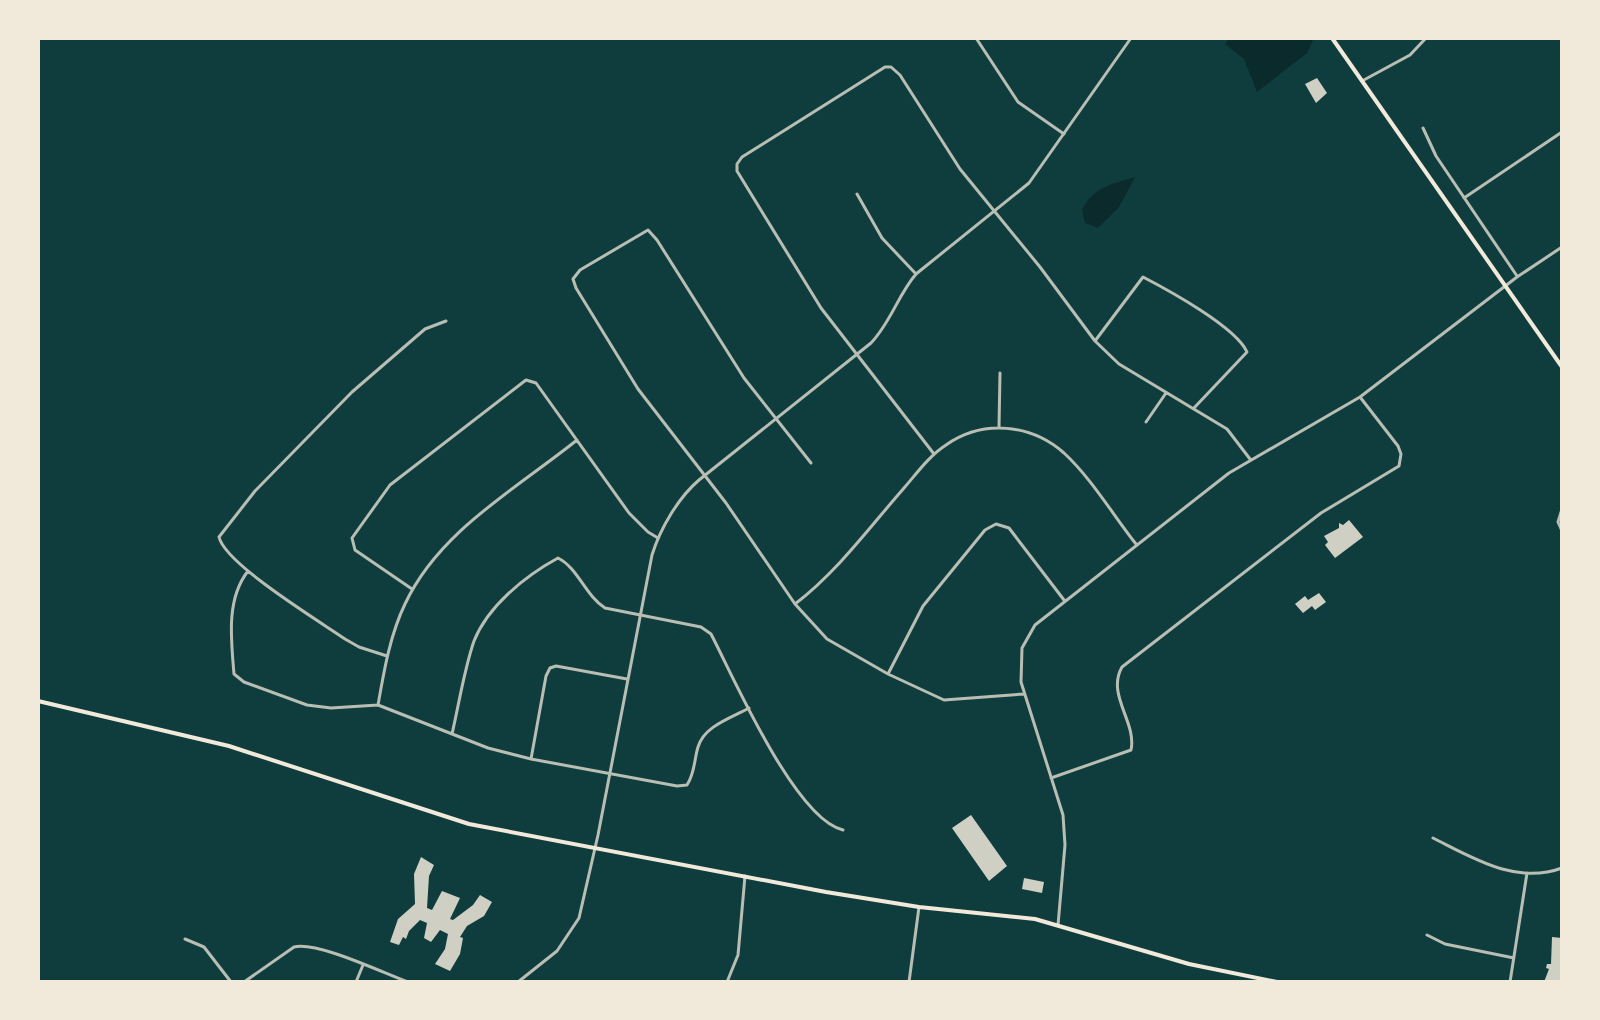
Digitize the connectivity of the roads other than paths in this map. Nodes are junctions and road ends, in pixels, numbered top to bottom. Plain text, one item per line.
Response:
1 (976, 38) edge
2 (1122, 38) edge
3 (1332, 38) edge
4 (1426, 38) edge
5 (1130, 40) edge
6 (1362, 81) junction
7 (1423, 128) dead end
8 (1562, 132) edge
9 (1064, 134) junction
10 (857, 194) dead end
11 (1464, 198) junction
12 (995, 211) junction
13 (1562, 247) edge
14 (916, 274) junction
15 (1517, 277) junction
16 (1506, 287) junction
17 (446, 321) dead end
18 (1095, 341) junction
19 (857, 356) junction
20 (1562, 367) edge
21 (1000, 373) dead end
22 (1166, 393) junction
23 (1360, 397) junction
24 (1194, 408) junction
25 (776, 419) junction
26 (1146, 422) dead end
27 (999, 427) junction
28 (577, 440) junction
29 (934, 454) junction
30 (1250, 459) junction
31 (811, 463) dead end
32 (705, 475) junction
33 (1562, 509) edge
34 (1562, 531) edge
35 (658, 538) junction
36 (1136, 544) junction
37 (248, 571) junction
38 (412, 589) junction
39 (1064, 600) junction
40 (795, 604) junction
41 (640, 615) junction
42 (387, 656) junction
43 (888, 674) junction
44 (628, 679) junction
45 (1024, 694) junction
46 (38, 701) edge
47 (378, 705) junction
48 (749, 708) junction
49 (452, 734) junction
50 (531, 759) junction
51 (610, 774) junction
52 (1051, 778) junction
53 (843, 830) dead end
54 (1433, 838) dead end
55 (595, 847) junction
56 (1562, 868) edge
57 (1527, 873) junction
58 (745, 876) junction
59 (919, 907) junction
60 (1058, 925) junction
61 (1427, 935) dead end
62 (185, 939) dead end
63 (1514, 958) junction
64 (363, 965) junction
65 (231, 982) edge
66 (244, 982) edge
67 (356, 982) edge
68 (408, 982) edge
69 (518, 982) edge
70 (660, 982) edge
71 (678, 982) edge
72 (727, 982) edge
73 (909, 982) edge
74 (1277, 982) edge
75 (1510, 982) edge

1 - 9 street
2 - 5 street
3 - 6 main road
4 - 6 street
5 - 9 street
6 - 16 main road
7 - 11 street
8 - 11 street
9 - 12 street
10 - 14 street
11 - 15 street
12 - 14 street
12 - 18 street
12 - 19 street
13 - 15 street
14 - 19 street
15 - 16 street
16 - 20 main road
16 - 23 street
17 - 37 street
18 - 22 street
18 - 24 street
19 - 25 street
19 - 29 street
21 - 27 street
22 - 24 street
22 - 26 street
23 - 30 street
23 - 52 street
24 - 30 street
25 - 31 street
25 - 32 street
25 - 32 street
27 - 29 street
27 - 36 street
28 - 35 street
28 - 38 street
28 - 38 street
29 - 40 street
30 - 36 street
32 - 35 street
32 - 40 street
33 - 34 street
35 - 41 street
36 - 39 street
37 - 42 street
37 - 47 street
38 - 42 street
39 - 43 street
39 - 45 street
40 - 43 street
41 - 44 street
41 - 48 street
41 - 49 street
42 - 47 street
43 - 45 street
44 - 50 street
44 - 51 street
45 - 52 street
46 - 55 main road
47 - 49 street
48 - 51 street
48 - 53 street
49 - 50 street
50 - 51 street
51 - 55 street
52 - 60 street
54 - 57 street
55 - 58 main road
55 - 69 street
56 - 57 street
57 - 63 street
58 - 59 main road
58 - 72 street
59 - 60 main road
59 - 73 street
60 - 74 main road
61 - 63 street
62 - 65 street
63 - 75 street
64 - 66 street
64 - 67 street
64 - 68 street
70 - 71 street

